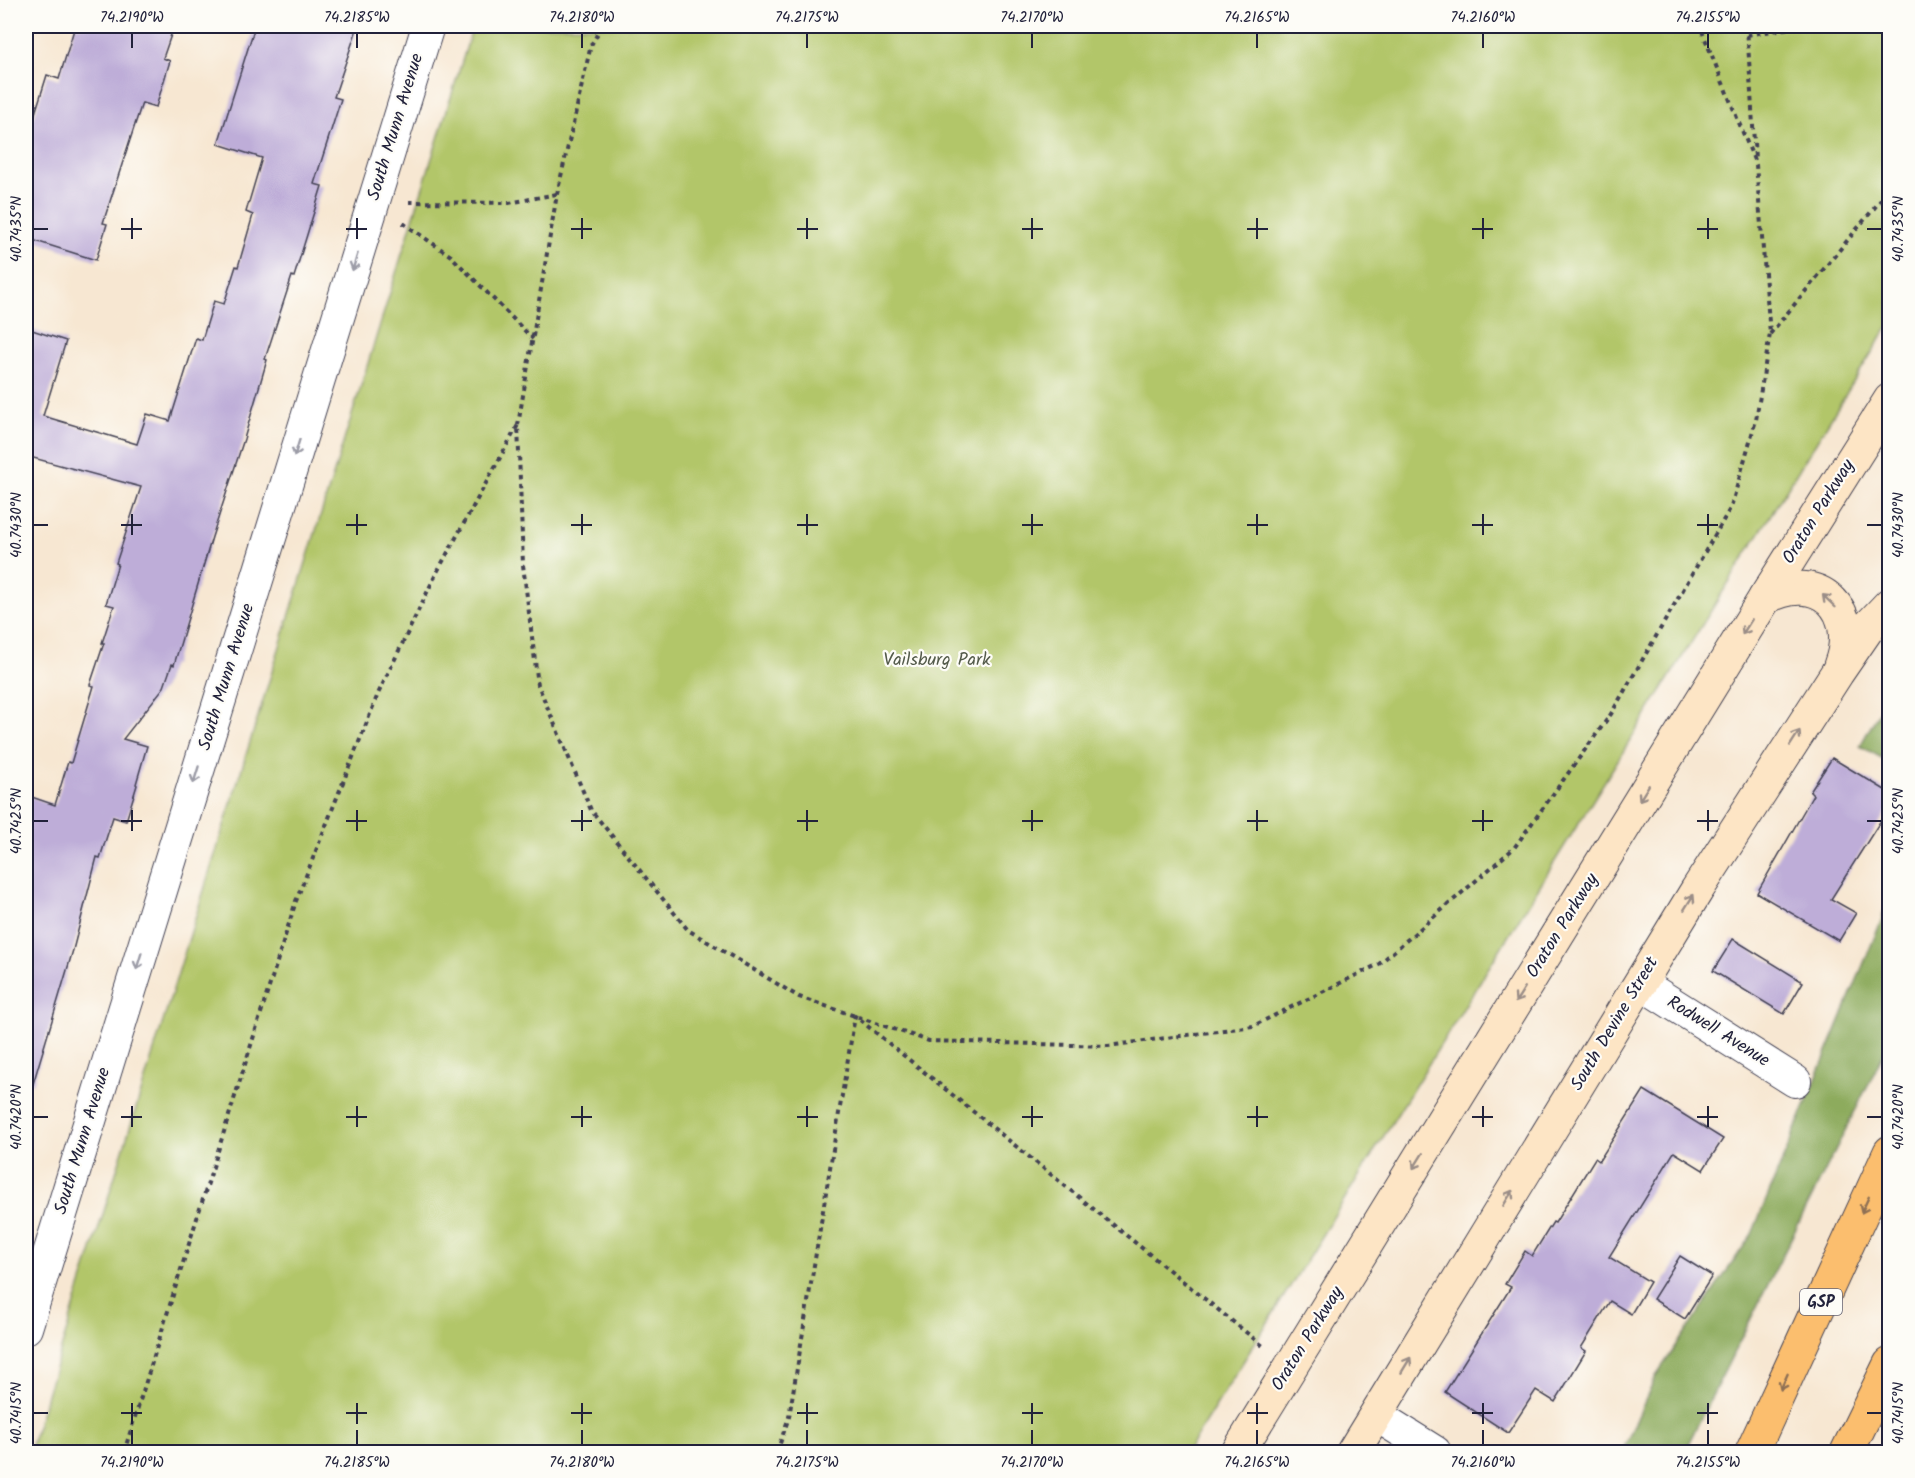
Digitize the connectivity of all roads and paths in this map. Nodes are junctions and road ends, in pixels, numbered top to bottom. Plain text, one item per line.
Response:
1 (428, 26) edge
2 (602, 26) edge
3 (1700, 26) edge
4 (1747, 26) edge
5 (1804, 26) edge
6 (1748, 35) junction
7 (1756, 165) junction
8 (1890, 189) edge
9 (557, 194) junction
10 (373, 202) junction
11 (1770, 334) junction
12 (533, 339) junction
13 (1890, 400) edge
14 (518, 425) junction
15 (1765, 598) junction
16 (1890, 604) edge
17 (1837, 674) junction
18 (1640, 982) junction
19 (855, 1016) junction
20 (1795, 1082) dead end
21 (1890, 1152) edge
22 (35, 1263) edge
23 (26, 1328) edge
24 (1890, 1364) edge
25 (1290, 1368) junction
26 (1376, 1415) junction
27 (124, 1452) edge
28 (777, 1452) edge
29 (1238, 1452) edge
30 (1353, 1452) edge
31 (1435, 1452) edge
32 (1752, 1452) edge
33 (1847, 1452) edge

1 - 10 street, South Munn Avenue
2 - 9 path
3 - 7 path
4 - 6 path
5 - 6 path
6 - 7 path
7 - 11 path
8 - 11 path
9 - 10 path
9 - 12 path
10 - 12 path
10 -> 22 street, South Munn Avenue
11 - 19 path
12 - 14 path
13 - 15 main road, Oraton Parkway
14 - 19 path
14 - 27 path
17 -> 15 main road
15 -> 25 main road, Oraton Parkway
16 - 17 main road, South Devine Street
18 -> 17 main road, South Devine Street
18 - 20 street, Rodwell Avenue
26 -> 18 main road, South Devine Street
19 - 25 path
19 - 28 path
21 -> 32 highway, GSP
22 - 23 street, South Munn Avenue
24 - 33 highway
25 - 29 main road, Oraton Parkway
26 - 30 main road, South Devine Street
26 - 31 street

